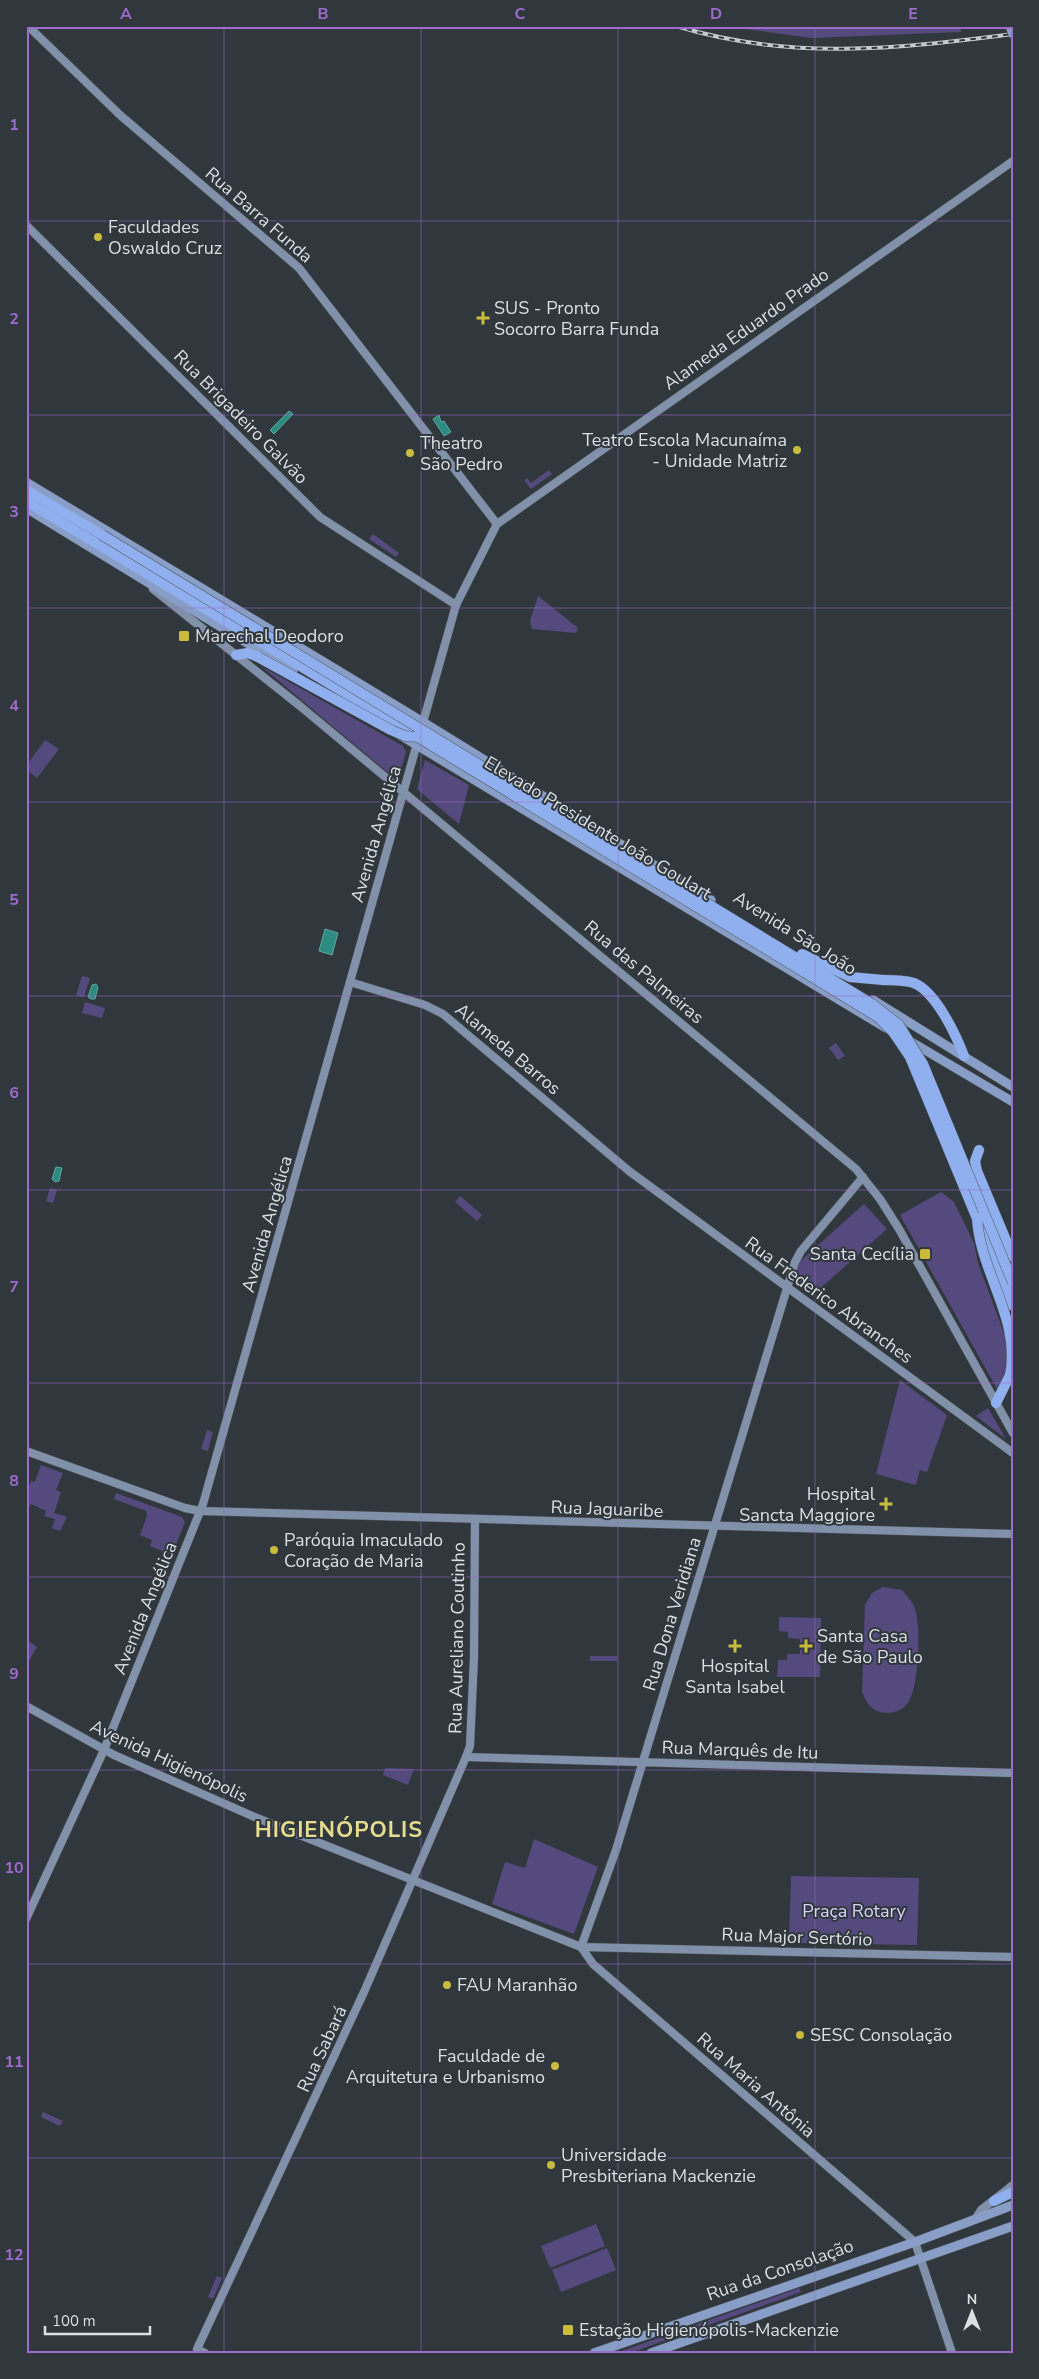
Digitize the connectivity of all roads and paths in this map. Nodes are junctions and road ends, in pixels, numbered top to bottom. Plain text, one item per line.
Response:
1 (28, 26) edge
2 (1010, 26) edge
3 (1013, 34) edge
4 (1013, 161) edge
5 (26, 225) edge
6 (26, 482) edge
7 (26, 490) edge
8 (26, 501) edge
9 (26, 508) edge
10 (498, 524) junction
11 (142, 579) junction
12 (456, 605) junction
13 (236, 655) junction
14 (423, 722) junction
15 (417, 741) junction
16 (404, 792) junction
17 (778, 945) junction
18 (350, 982) junction
19 (867, 1017) junction
20 (964, 1056) junction
21 (917, 1087) dead end
22 (1013, 1087) edge
23 (1013, 1102) edge
24 (979, 1150) dead end
25 (629, 1171) joint
26 (863, 1177) junction
27 (976, 1218) junction
28 (1013, 1257) edge
29 (1013, 1283) edge
30 (787, 1288) junction
31 (1013, 1306) edge
32 (999, 1408) junction
33 (1013, 1422) edge
34 (1013, 1433) edge
35 (26, 1451) edge
36 (1013, 1453) edge
37 (200, 1511) junction
38 (475, 1519) junction
39 (715, 1527) junction
40 (1013, 1534) edge
41 (26, 1706) edge
42 (104, 1750) junction
43 (466, 1757) junction
44 (643, 1763) junction
45 (1013, 1772) edge
46 (412, 1882) junction
47 (26, 1919) edge
48 (581, 1947) junction
49 (597, 1947) junction
50 (1013, 1957) edge
51 (590, 1960) junction
52 (1013, 2185) edge
53 (1013, 2192) edge
54 (994, 2201) junction
55 (1013, 2205) edge
56 (976, 2218) junction
57 (1013, 2226) edge
58 (915, 2242) junction
59 (919, 2260) junction
60 (201, 2351) edge
61 (594, 2353) edge
62 (651, 2353) edge
63 (952, 2353) edge

1 - 10 street, Rua Barra Funda
2 - 3 main road, bridge
4 - 10 street, Alameda Eduardo Prado
5 - 12 street, Rua Brigadeiro Galvão
6 - 14 main road, Avenida São João
7 - 17 highway, Elevado Presidente João Goulart, bridge
8 - 15 highway, Elevado Presidente João Goulart
9 - 11 main road, Avenida São João
10 - 12 street, Avenida Angélica
11 - 13 street, Rua das Palmeiras
11 - 15 main road, Avenida São João
12 - 14 street, Avenida Angélica
13 - 15 highway, bridge
13 - 16 street, Rua das Palmeiras
14 - 15 street, Avenida Angélica
14 - 20 main road, Avenida São João
15 - 16 street, Avenida Angélica
15 - 19 main road, Avenida São João
15 - 27 highway, Elevado Presidente João Goulart, bridge
16 - 18 street, Avenida Angélica
16 - 26 street, Rua das Palmeiras
17 - 20 highway, bridge
17 - 29 highway, Elevado Presidente João Goulart, bridge
18 - 25 street, Alameda Barros
18 - 37 street, Avenida Angélica
19 - 21 main road
19 - 23 main road, Avenida São João
20 - 22 main road, Avenida São João
24 - 28 highway
25 - 30 street, Rua Frederico Abranches
26 - 30 street, Rua Dona Veridiana
26 - 32 street, Rua das Palmeiras
27 - 31 highway, Elevado Presidente João Goulart, bridge
27 - 32 highway, bridge
30 - 36 street, Rua Frederico Abranches
30 - 39 street, Rua Dona Veridiana
32 - 33 street
32 - 34 street, Rua das Palmeiras
35 - 37 street, Rua Jaguaribe
37 - 38 street, Rua Jaguaribe
37 - 42 street, Avenida Angélica
38 - 39 street, Rua Jaguaribe
38 - 43 street, Rua Aureliano Coutinho
39 - 40 street, Rua Jaguaribe
39 - 44 street, Rua Dona Veridiana
41 - 42 street, Avenida Higienópolis
42 - 46 street, Avenida Higienópolis
42 - 47 street, Avenida Angélica
43 - 44 street, Rua Marquês de Itu
43 - 46 street, Rua Sabará
44 - 45 street, Rua Marquês de Itu
44 - 48 street, Rua Dona Veridiana
46 - 48 street, Avenida Higienópolis
46 - 60 street, Rua Sabará
48 - 49 street, Rua Major Sertório
48 - 51 street, Rua Maria Antônia
49 - 50 street, Rua Major Sertório
49 - 51 street
51 - 58 street, Rua Maria Antônia
52 - 54 street, Rua da Consolação
53 - 54 highway
54 - 56 street, Rua da Consolação
55 - 56 main road, Rua da Consolação
56 - 58 main road, Rua da Consolação
57 - 59 main road, Rua da Consolação
58 - 59 street
58 - 61 main road, Rua da Consolação
59 - 62 main road, Rua da Consolação
59 - 63 street

